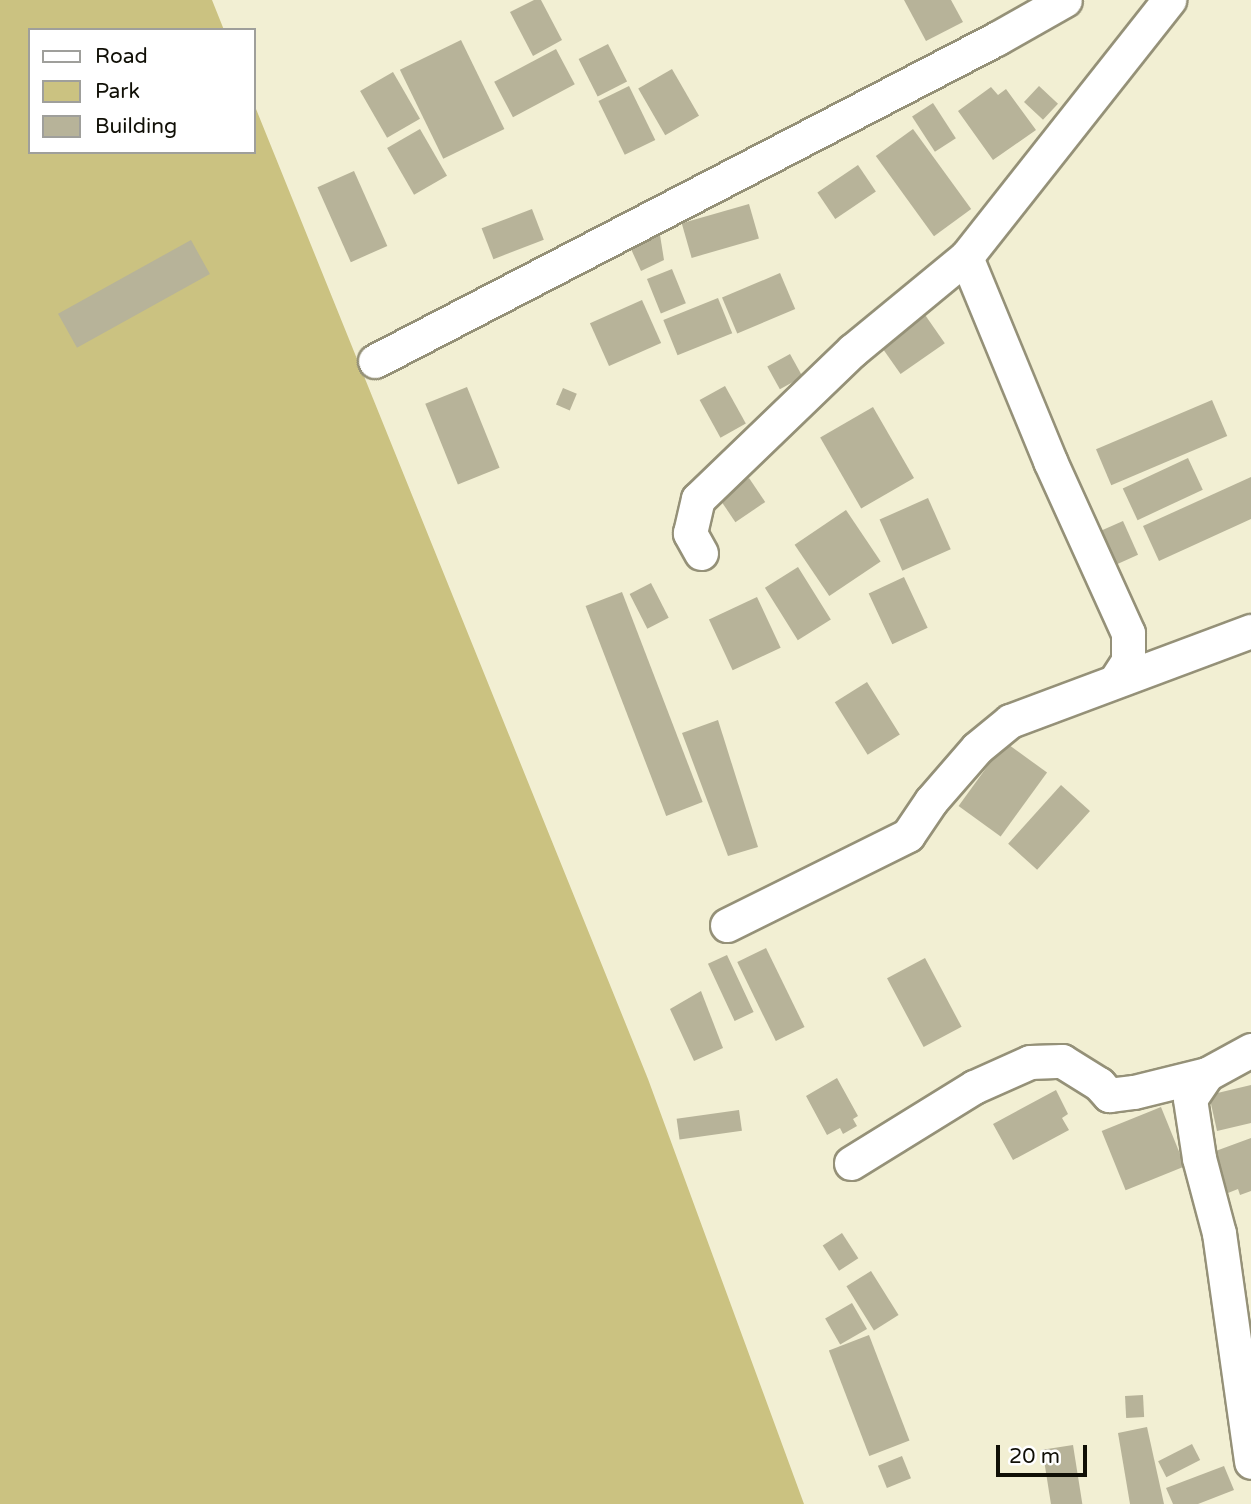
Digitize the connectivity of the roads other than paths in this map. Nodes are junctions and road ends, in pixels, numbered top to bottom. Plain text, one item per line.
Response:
1 (1065, 0) edge
2 (1169, 0) edge
3 (966, 257) junction
4 (375, 361) dead end
5 (701, 553) dead end
6 (1251, 631) edge
7 (1115, 681) junction
8 (727, 925) dead end
9 (1251, 1050) edge
10 (1207, 1074) junction
11 (851, 1163) dead end
12 (1251, 1462) edge

1 - 4 street
2 - 3 street
3 - 5 street
3 - 7 street
6 - 7 street
7 - 8 street
9 - 10 street
10 - 11 street
10 - 12 street

